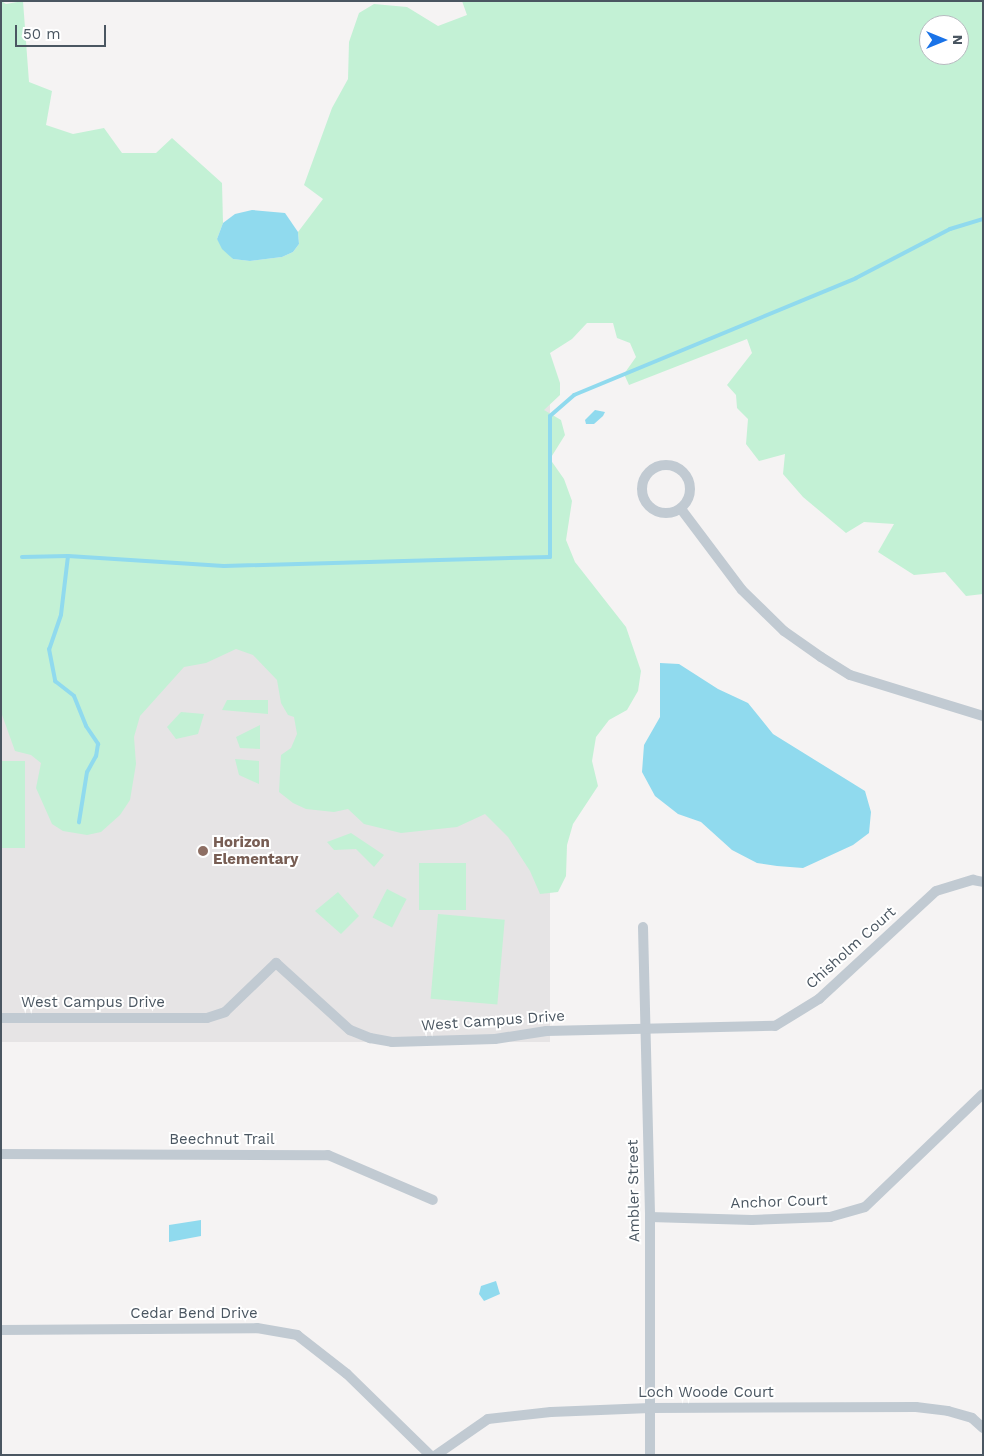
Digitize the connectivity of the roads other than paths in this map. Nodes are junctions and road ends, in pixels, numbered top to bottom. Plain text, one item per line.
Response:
1 (681, 508) junction
2 (983, 716) edge
3 (983, 882) edge
4 (644, 927) dead end
5 (1, 1018) edge
6 (645, 1028) junction
7 (983, 1094) edge
8 (1, 1154) edge
9 (432, 1200) dead end
10 (650, 1218) junction
11 (1, 1330) edge
12 (650, 1408) junction
13 (983, 1428) edge
14 (430, 1455) edge
15 (436, 1455) edge
16 (650, 1455) edge

1 - 1 street
1 - 2 street
3 - 6 street, Chisholm Court
4 - 6 street, Ambler Street
5 - 6 street, West Campus Drive
6 - 10 street, Ambler Street
7 - 10 street, Anchor Court
8 - 9 street, Beechnut Trail
10 - 12 street, Ambler Street
11 - 14 street, Cedar Bend Drive
12 - 13 street, Loch Woode Court
12 - 15 street, Loch Woode Court
12 - 16 street, Ambler Street

